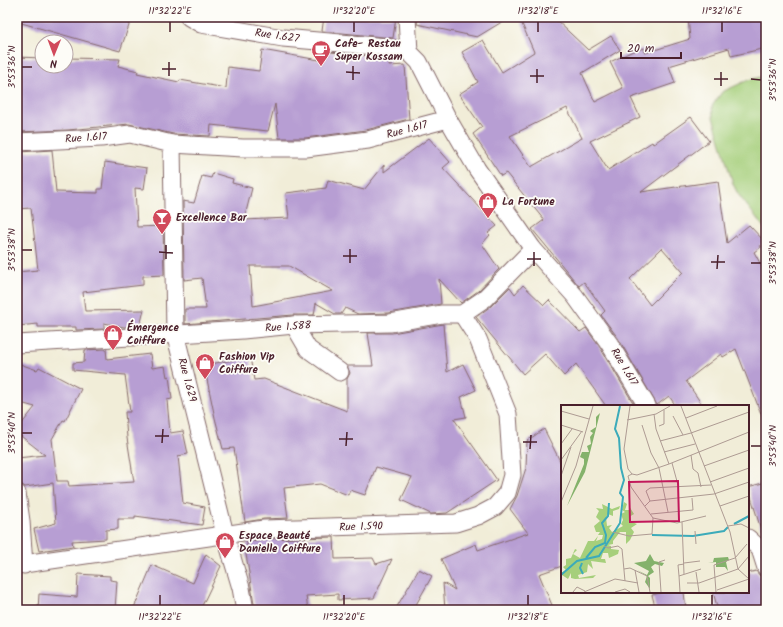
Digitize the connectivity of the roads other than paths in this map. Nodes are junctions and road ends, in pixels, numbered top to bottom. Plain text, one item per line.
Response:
1 (189, 17) edge
2 (407, 17) edge
3 (409, 52) junction
4 (448, 119) junction
5 (17, 142) edge
6 (172, 144) junction
7 (533, 249) junction
8 (462, 314) junction
9 (294, 325) junction
10 (175, 334) junction
11 (17, 344) edge
12 (340, 372) dead end
13 (646, 405) edge
14 (18, 493) edge
15 (226, 534) junction
16 (758, 544) edge
17 (20, 565) edge
18 (766, 568) edge
19 (245, 610) edge

1 - 3 street, Rue 1.627
2 - 3 street
3 - 4 street
4 - 6 street, Rue 1.617
4 - 7 street, Rue 1.617
5 - 6 street, Rue 1.617
6 - 10 street, Rue 1.629
7 - 8 street
7 - 13 street, Rue 1.617
8 - 9 street, Rue 1.588
8 - 15 street, Rue 1.590
9 - 10 street, Rue 1.588
9 - 12 street
10 - 11 street, Rue 1.588
10 - 15 street, Rue 1.629
14 - 17 street
15 - 17 street, Rue 1.590
15 - 19 street, Rue 1.629
16 - 18 street

